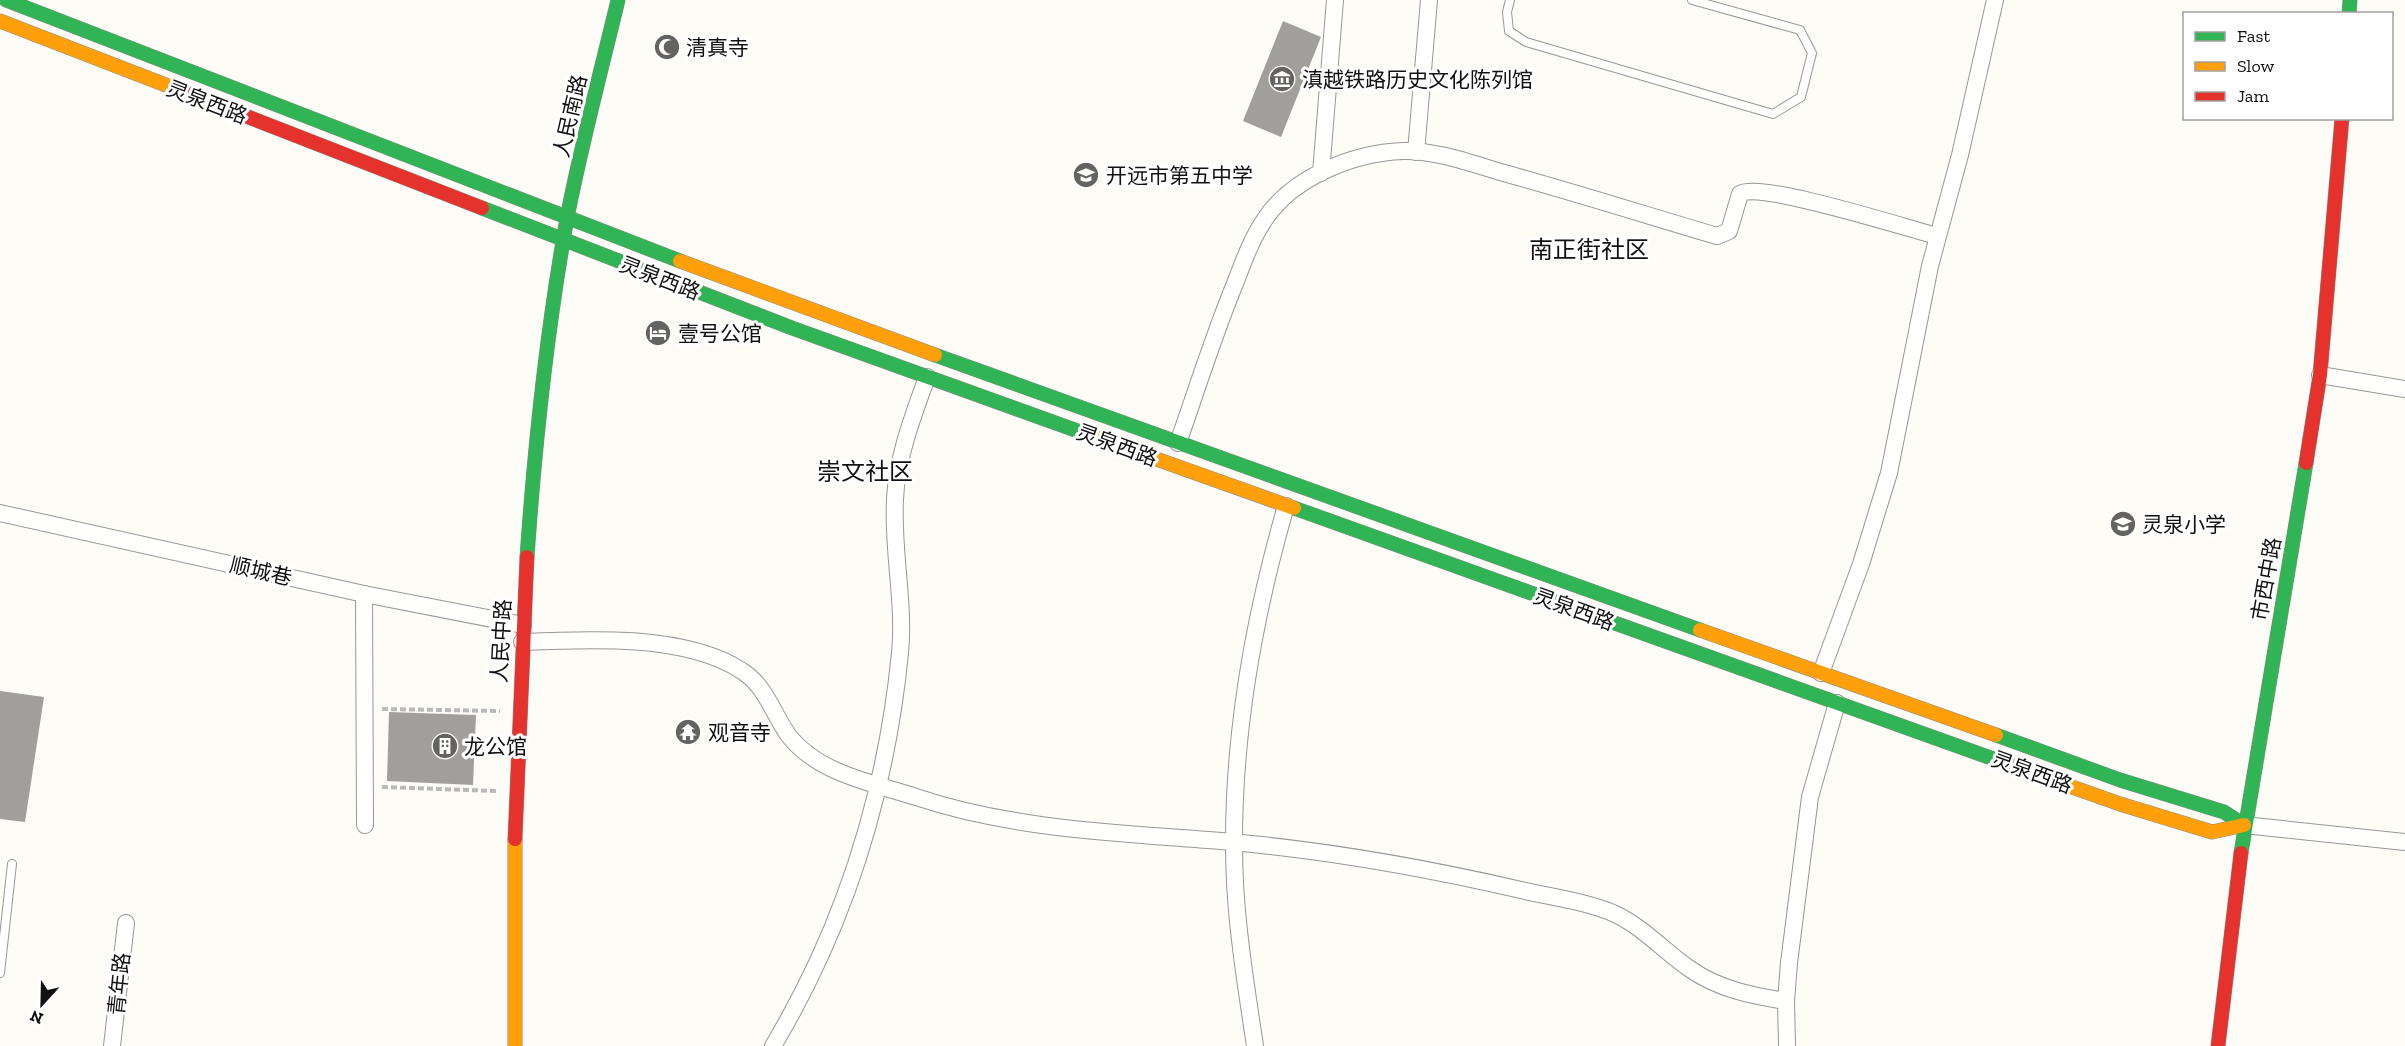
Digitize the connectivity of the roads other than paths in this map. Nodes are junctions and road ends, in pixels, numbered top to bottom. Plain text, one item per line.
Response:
1 (6, 0) edge
2 (618, 0) edge
3 (1335, 0) edge
4 (1429, 0) edge
5 (1510, 0) edge
6 (1692, 0) edge
7 (1995, 0) edge
8 (0, 21) edge
9 (2342, 120) edge
10 (1416, 152) junction
11 (1321, 173) junction
12 (568, 219) junction
13 (1937, 236) junction
14 (563, 241) junction
15 (2320, 375) junction
16 (927, 377) junction
17 (2405, 389) edge
18 (1178, 443) junction
19 (1286, 506) junction
20 (0, 513) edge
21 (364, 594) junction
22 (523, 633) junction
23 (1821, 673) junction
24 (1838, 703) junction
25 (878, 785) junction
26 (365, 825) dead end
27 (2244, 825) junction
28 (1234, 842) junction
29 (2405, 842) edge
30 (12, 864) dead end
31 (126, 923) dead end
32 (0, 973) edge
33 (1786, 1001) junction
34 (112, 1046) edge
35 (515, 1046) edge
36 (773, 1046) edge
37 (1255, 1046) edge
38 (1787, 1046) edge
39 (2218, 1046) edge

1 - 12 main road, 灵泉西路
2 - 12 main road, 人民南路
3 - 11 street
4 - 10 street
5 - 6 lane
7 - 13 street
8 - 14 main road, 灵泉西路
9 - 15 main road, 市西中路
10 - 11 street
10 - 13 street
11 - 18 street
12 - 14 main road, 人民南路
12 - 18 main road, 灵泉西路
13 - 23 street
14 - 16 main road, 灵泉西路
14 - 22 main road, 人民中路
15 - 17 street
15 - 27 main road, 市西中路
16 - 19 main road, 灵泉西路
16 - 25 street
18 - 23 main road, 灵泉西路
19 - 24 main road, 灵泉西路
19 - 28 street
20 - 21 street, 顺城巷
21 - 22 street, 顺城巷
21 - 26 street
22 - 25 street, 顺城巷
22 - 35 main road, 人民中路
23 - 27 main road, 灵泉西路
24 - 27 main road, 灵泉西路
24 - 33 street
25 - 28 street, 顺城巷
25 - 36 street
27 - 29 street, 灵泉西路
27 - 39 main road, 市西中路
28 - 33 street, 顺城巷
28 - 37 street
30 - 32 lane
31 - 34 street, 青年路
33 - 38 street

